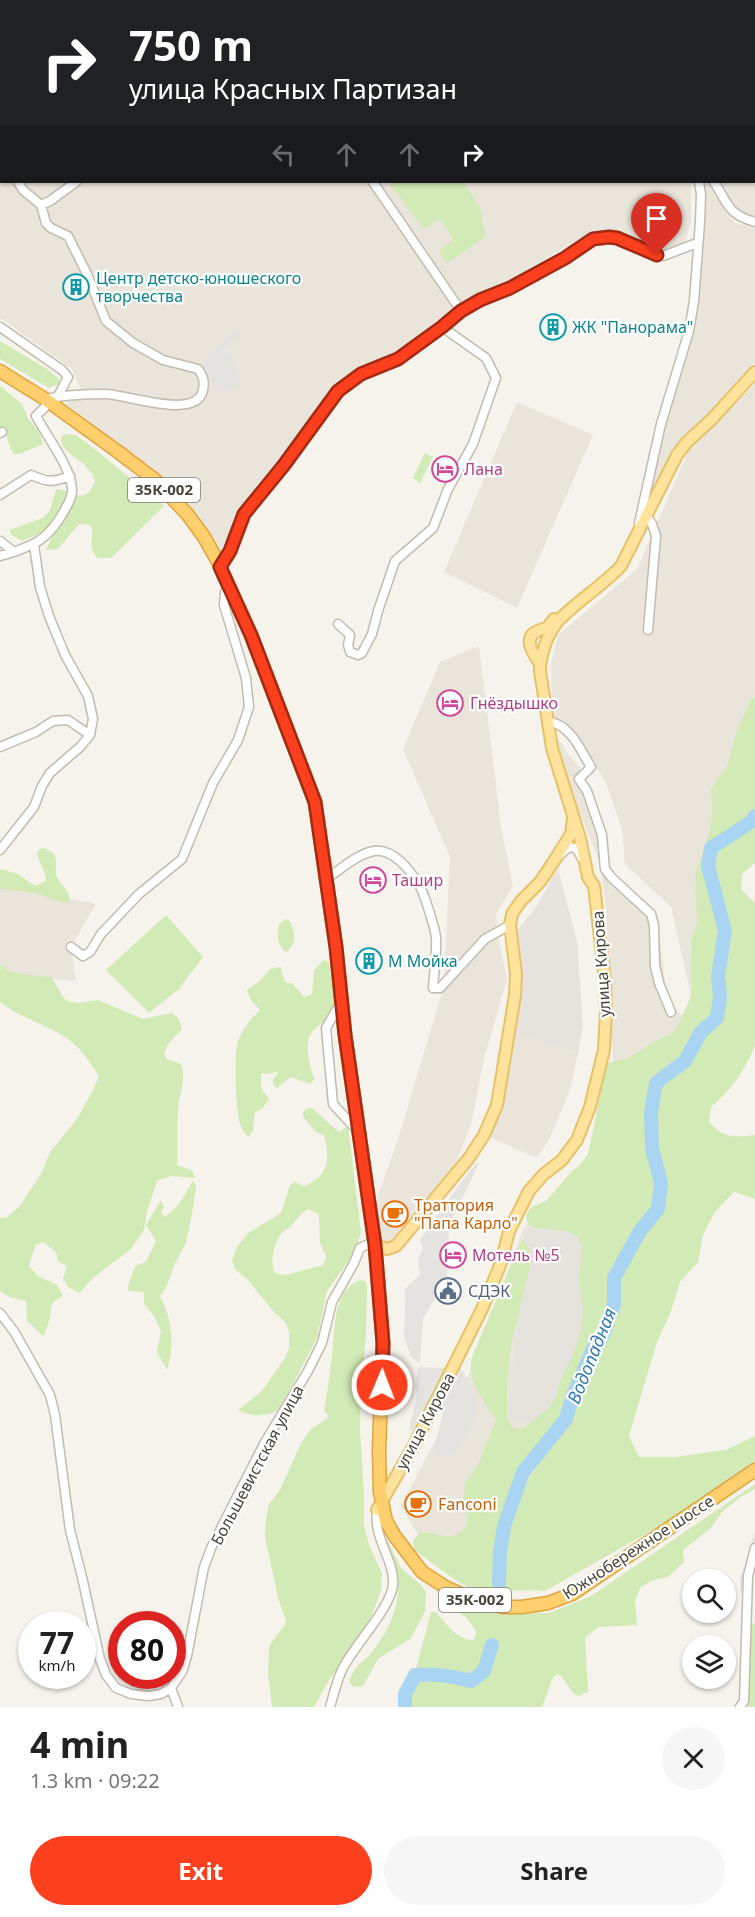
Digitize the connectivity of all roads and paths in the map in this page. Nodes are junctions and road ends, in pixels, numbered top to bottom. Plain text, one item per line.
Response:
1 (19, 183) edge
2 (75, 183) edge
3 (374, 183) edge
4 (699, 183) edge
5 (715, 183) edge
6 (41, 205) junction
7 (755, 222) edge
8 (697, 243) junction
9 (461, 311) junction
10 (0, 327) edge
11 (442, 327) junction
12 (0, 371) edge
13 (755, 372) edge
14 (0, 376) edge
15 (52, 404) junction
16 (69, 476) junction
17 (0, 495) edge
18 (645, 518) junction
19 (637, 529) junction
20 (0, 541) edge
21 (34, 545) junction
22 (14, 552) junction
23 (0, 556) edge
24 (224, 558) junction
25 (225, 592) junction
26 (338, 624) dead end
27 (550, 629) junction
28 (648, 630) dead end
29 (540, 664) junction
30 (548, 722) junction
31 (90, 735) junction
32 (0, 747) edge
33 (573, 816) junction
34 (0, 850) edge
35 (554, 861) junction
36 (588, 877) junction
37 (326, 879) junction
38 (510, 925) junction
39 (71, 947) dead end
40 (671, 1012) dead end
41 (368, 1246) junction
42 (0, 1313) edge
43 (755, 1470) edge
44 (755, 1479) edge
45 (379, 1507) junction
46 (755, 1548) edge
47 (186, 1659) edge
48 (108, 1678) edge
49 (118, 1689) edge
50 (169, 1689) edge
51 (171, 1689) edge
52 (178, 1707) edge
53 (330, 1707) edge
54 (740, 1707) edge

1 - 6 street
2 - 6 street
3 - 9 street
4 - 8 street
5 - 7 street
6 - 15 street
8 - 9 street
8 - 19 street
9 - 11 street
10 - 15 street
11 - 24 street
11 - 26 street
12 - 15 highway, Южнобережное шоссе / 35К-002
13 - 18 main road, улица Кирова
14 - 15 highway, Южнобережное шоссе
15 - 16 street
15 - 24 highway, Южнобережное шоссе / 35К-002
15 - 25 highway, Южнобережное шоссе
16 - 17 street
16 - 21 street
18 - 19 main road
18 - 27 main road, улица Кирова
18 - 28 street
19 - 27 main road
20 - 22 street
21 - 22 street
21 - 31 street
22 - 23 street
24 - 37 highway, Южнобережное шоссе / 35К-002
25 - 39 street
25 - 41 highway, Южнобережное шоссе
27 - 29 main road, улица Кирова
27 - 29 main road
29 - 30 main road, улица Кирова
30 - 33 main road, улица Кирова
30 - 40 street
31 - 32 street
31 - 34 street
33 - 35 main road
33 - 36 main road, улица Кирова
35 - 36 street
35 - 38 main road
36 - 45 main road, улица Кирова
37 - 38 street
37 - 41 highway, Южнобережное шоссе / 35К-002
38 - 41 main road
41 - 45 highway, Южнобережное шоссе / 35К-002
41 - 45 highway, Южнобережное шоссе / 35К-002
41 - 47 street, Большевистская улица
42 - 48 street
43 - 45 highway, Южнобережное шоссе / 35К-002
44 - 45 highway, Южнобережное шоссе / 35К-002
45 - 53 street
46 - 54 street
49 - 50 street
51 - 52 street

